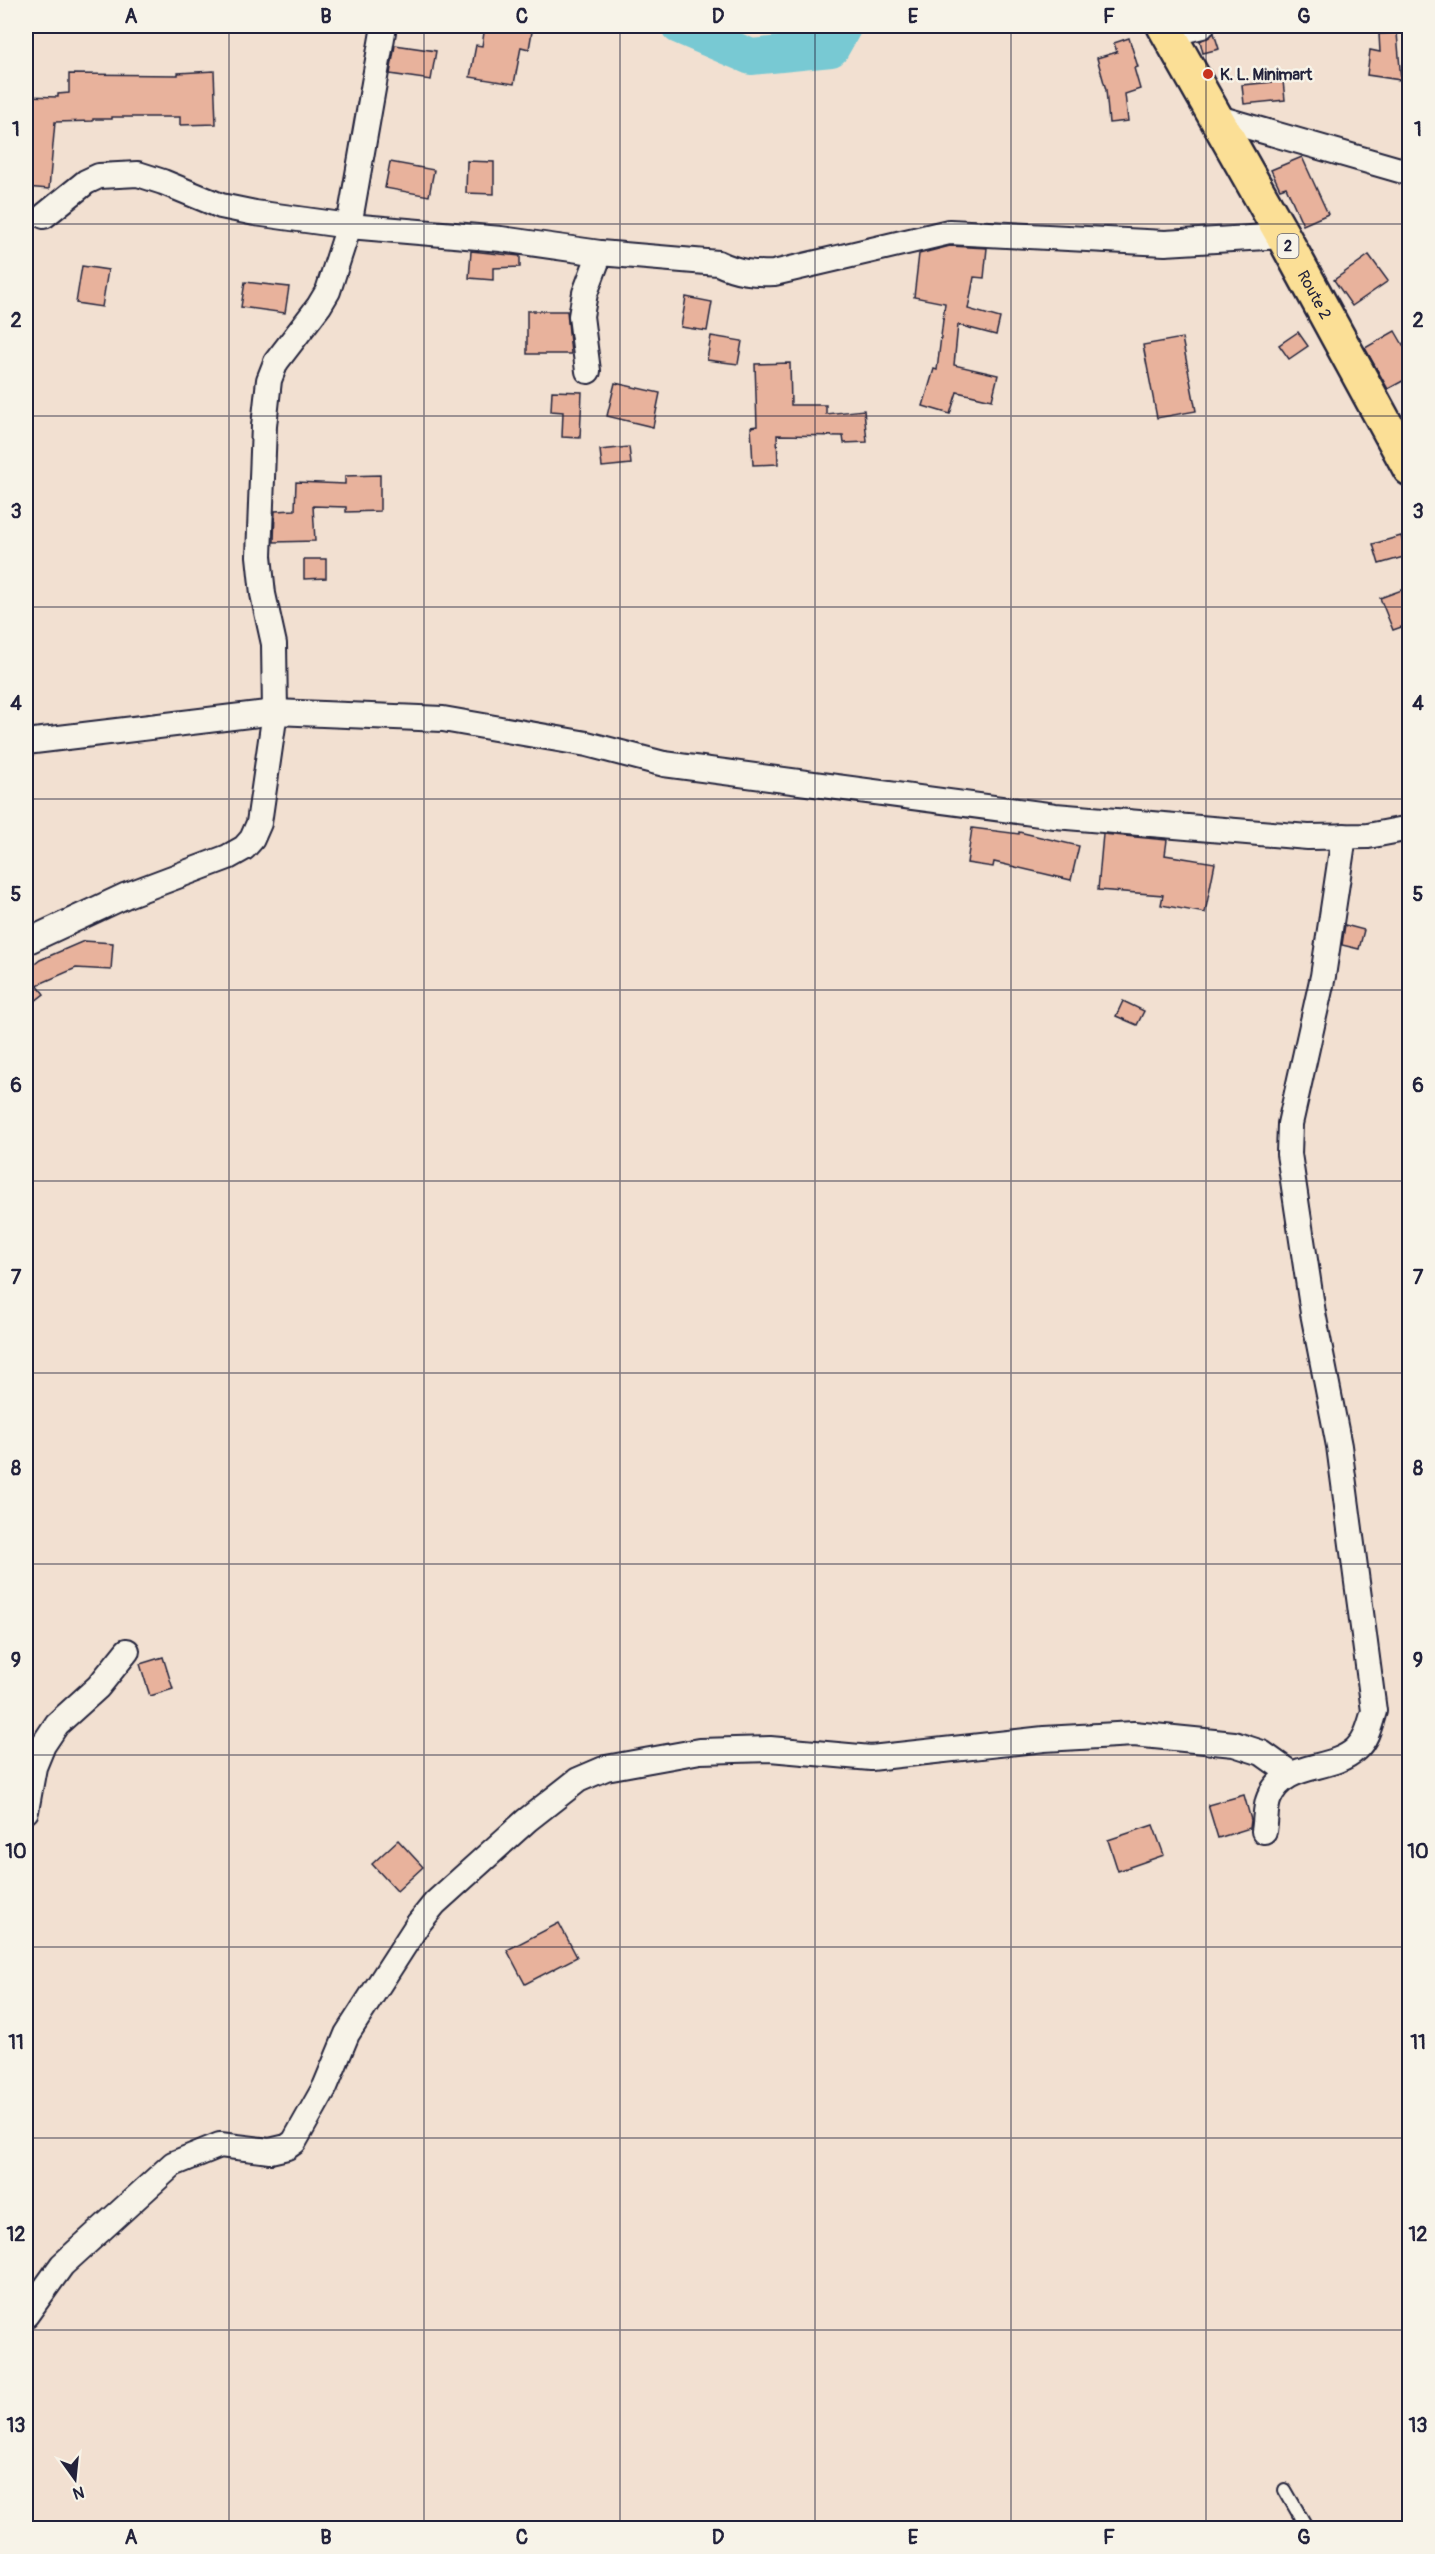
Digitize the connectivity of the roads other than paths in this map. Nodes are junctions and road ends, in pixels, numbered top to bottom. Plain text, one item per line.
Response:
1 (384, 26) edge
2 (1202, 26) edge
3 (1167, 30) edge
4 (1215, 117) junction
5 (1410, 173) edge
6 (44, 216) dead end
7 (349, 226) junction
8 (1283, 236) junction
9 (600, 253) junction
10 (588, 371) dead end
11 (1410, 469) edge
12 (274, 712) junction
13 (26, 742) edge
14 (1410, 828) edge
15 (1344, 836) junction
16 (26, 942) edge
17 (127, 1651) dead end
18 (1290, 1773) junction
19 (26, 1811) edge
20 (1264, 1831) dead end
21 (26, 2315) edge
22 (1285, 2490) dead end
23 (1307, 2529) edge

1 - 7 street
2 - 3 street
3 - 4 highway, Route 2 / 2
4 - 5 street
4 - 8 highway, Route 2 / 2
6 - 7 street
7 - 9 street
7 - 12 street
8 - 9 street
8 - 11 highway, Route 2 / 2
9 - 10 street
12 - 13 street
12 - 15 street
12 - 16 street
14 - 15 street
15 - 18 street
17 - 19 street
18 - 20 street
18 - 21 street
22 - 23 lane

